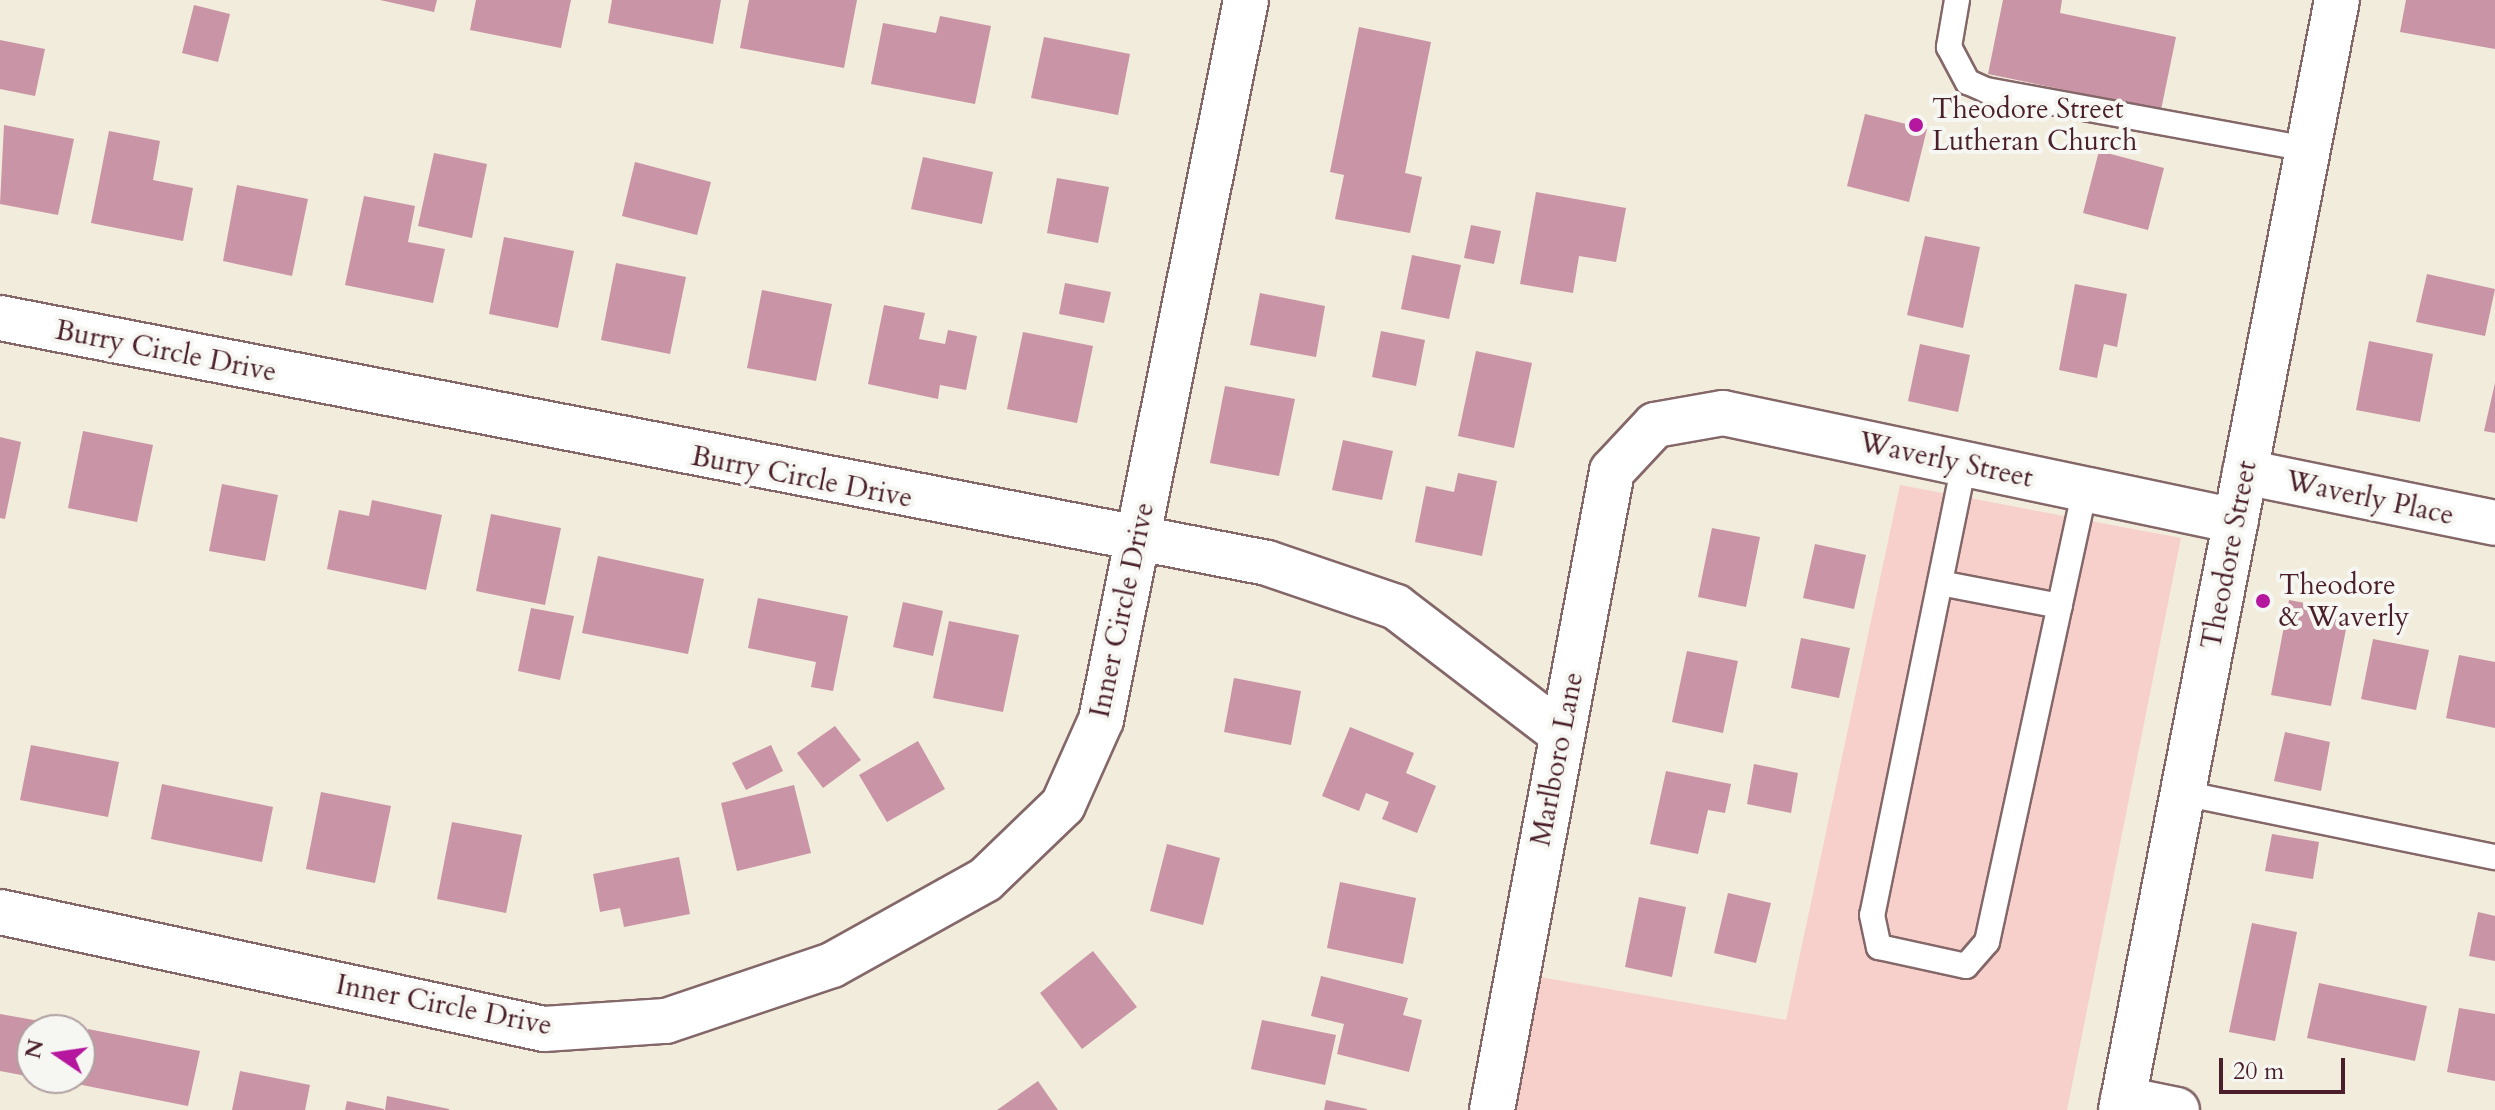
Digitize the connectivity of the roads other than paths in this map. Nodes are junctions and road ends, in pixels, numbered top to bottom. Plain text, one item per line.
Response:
1 (1246, 0) edge
2 (1957, 0) edge
3 (2337, 0) edge
4 (2308, 149) junction
5 (0, 318) edge
6 (1655, 425) joint
7 (1964, 464) junction
8 (2245, 472) junction
9 (2085, 489) junction
10 (2236, 521) junction
11 (2495, 523) edge
12 (1137, 543) junction
13 (1940, 583) junction
14 (2060, 606) junction
15 (1561, 733) junction
16 (2182, 793) junction
17 (2495, 857) edge
18 (0, 912) edge
19 (2122, 1104) edge
20 (1492, 1110) edge
21 (2177, 1110) edge

1 - 12 street, Inner Circle Drive
2 - 4 lane
3 - 4 street, Theodore Street
4 - 8 street, Theodore Street
5 - 12 street, Burry Circle Drive
6 - 7 street, Waverly Street
6 - 15 street, Marlboro Lane
7 - 9 street, Waverly Street
7 - 13 lane
8 - 10 street, Theodore Street
8 - 11 street, Waverly Place
9 - 10 street, Waverly Street
9 - 14 lane
10 - 16 street, Theodore Street
12 - 15 street, Burry Circle Drive
12 - 18 street, Inner Circle Drive
13 - 14 lane
13 - 14 lane
15 - 20 street, Marlboro Lane
16 - 17 lane
16 - 19 street, Theodore Street
19 - 21 street

